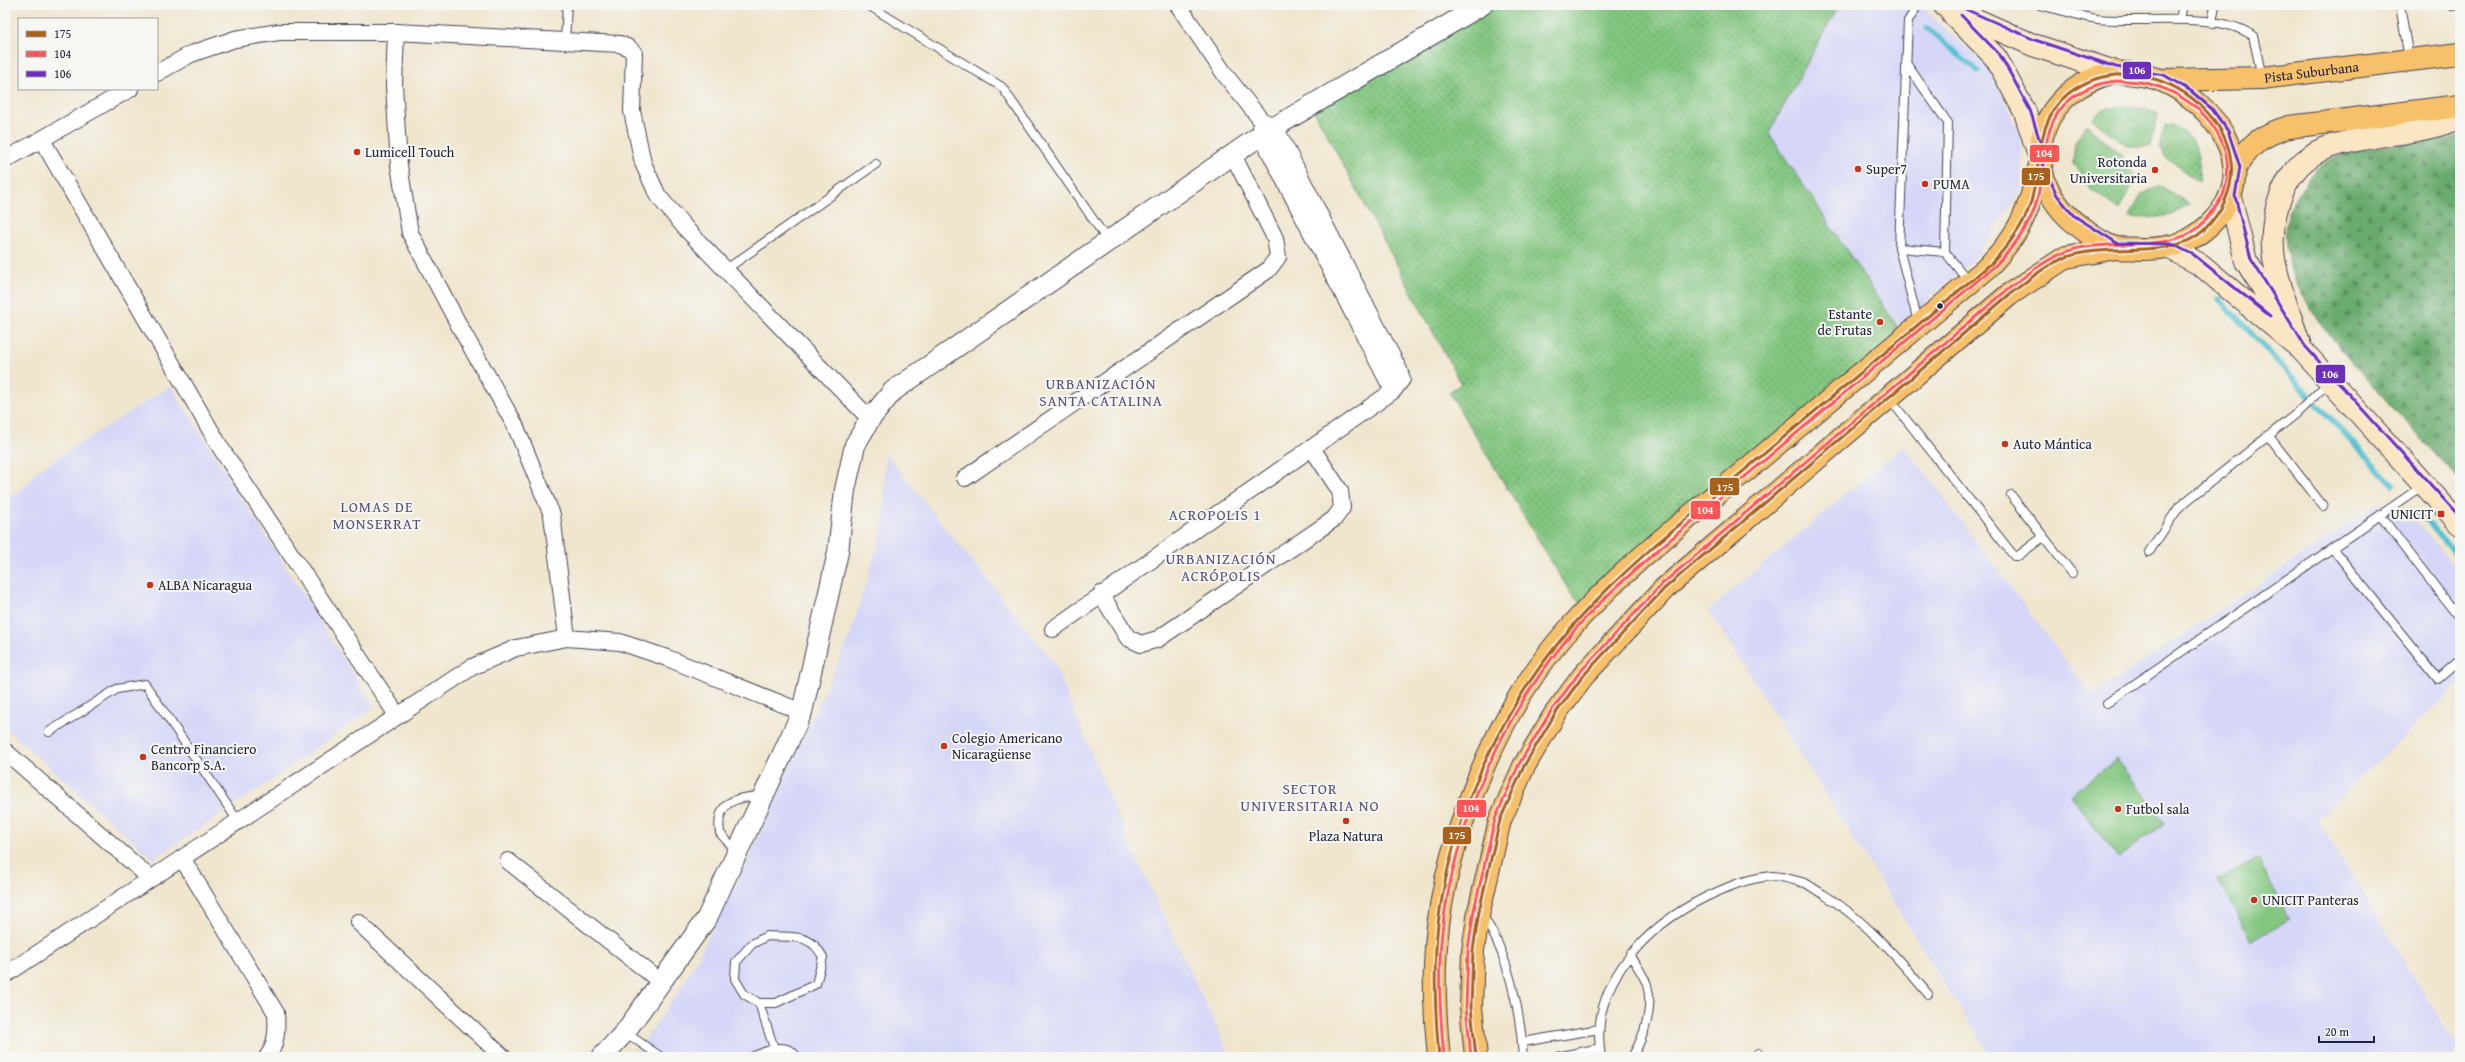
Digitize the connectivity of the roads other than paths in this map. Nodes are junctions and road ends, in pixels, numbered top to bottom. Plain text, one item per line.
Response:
1 (567, 5) edge
2 (868, 5) edge
3 (1178, 5) edge
4 (1482, 5) edge
5 (1918, 5) edge
6 (1944, 5) edge
7 (2040, 5) edge
8 (2184, 5) edge
9 (2215, 5) edge
10 (2400, 5) edge
11 (2180, 19) junction
12 (2212, 23) junction
13 (396, 32) junction
14 (565, 41) junction
15 (2460, 54) edge
16 (2409, 61) junction
17 (1906, 62) junction
18 (2116, 72) junction
19 (158, 73) edge
20 (2262, 78) junction
21 (2162, 80) junction
22 (128, 90) edge
23 (2460, 106) edge
24 (2460, 118) edge
25 (1266, 128) junction
26 (42, 140) junction
27 (1233, 155) junction
28 (5, 160) edge
29 (2039, 160) junction
30 (876, 164) dead end
31 (2235, 168) junction
32 (2230, 196) junction
33 (1108, 242) junction
34 (1900, 248) junction
35 (2116, 248) junction
36 (2170, 248) junction
37 (1945, 252) junction
38 (725, 270) junction
39 (1970, 282) junction
40 (1919, 325) junction
41 (2301, 349) junction
42 (2323, 387) junction
43 (1889, 398) junction
44 (870, 419) junction
45 (2268, 435) junction
46 (1312, 448) junction
47 (965, 478) dead end
48 (2416, 490) junction
49 (2011, 495) dead end
50 (2323, 506) dead end
51 (2380, 516) junction
52 (2460, 524) edge
53 (2043, 537) junction
54 (2333, 549) junction
55 (2149, 552) dead end
56 (2072, 573) dead end
57 (1101, 594) junction
58 (2460, 618) edge
59 (1053, 629) dead end
60 (567, 638) junction
61 (2460, 660) edge
62 (2107, 703) dead end
63 (802, 712) junction
64 (397, 715) junction
65 (49, 732) dead end
66 (5, 751) edge
67 (763, 796) junction
68 (238, 821) junction
69 (737, 852) junction
70 (182, 858) junction
71 (508, 861) dead end
72 (150, 878) junction
73 (1479, 911) junction
74 (358, 922) dead end
75 (1630, 954) junction
76 (5, 975) edge
77 (661, 982) junction
78 (1928, 994) dead end
79 (759, 1003) junction
80 (1599, 1030) junction
81 (624, 1032) junction
82 (1522, 1042) junction
83 (774, 1048) junction
84 (1600, 1048) junction
85 (273, 1055) edge
86 (503, 1057) edge
87 (602, 1057) edge
88 (661, 1057) edge
89 (752, 1057) edge
90 (797, 1057) edge
91 (1439, 1057) edge
92 (1476, 1057) edge
93 (1523, 1057) edge
94 (1557, 1057) edge
95 (1601, 1057) edge
96 (1632, 1057) edge

1 - 14 lane
2 - 33 lane
3 - 25 street
4 - 25 street
5 - 17 lane
6 - 18 main road
6 - 29 main road
7 - 11 lane
8 - 11 lane
9 - 12 lane
10 - 16 lane
11 - 12 lane
12 - 20 lane
13 - 14 street
13 - 19 street
13 - 60 street
14 - 38 street
15 - 16 main road, Pista Suburbana
16 - 20 main road, Pista Suburbana
17 - 34 lane
17 - 37 lane
18 - 21 main road
18 - 29 main road
20 - 21 main road, Pista Suburbana
21 - 31 main road
22 - 26 street
23 - 31 main road
24 - 41 main road
25 - 27 street
25 - 46 street
26 - 28 street
26 - 64 street
27 - 33 street
27 - 47 street
29 - 35 main road
29 - 39 main road
30 - 38 lane
31 - 32 main road
32 - 36 main road
32 - 41 main road
33 - 44 street
34 - 37 lane
34 - 40 lane
35 - 36 main road
35 - 43 main road
36 - 41 main road
37 - 39 lane
38 - 44 street
39 - 40 main road
40 - 91 main road
41 - 42 main road
42 - 45 lane
42 - 48 main road
43 - 53 lane
43 - 73 main road
44 - 63 street
45 - 50 lane
45 - 55 lane
46 - 57 street
46 - 57 street
48 - 51 lane
48 - 52 main road
49 - 53 lane
51 - 54 lane
51 - 58 lane
53 - 56 lane
54 - 61 lane
54 - 62 lane
57 - 59 street
60 - 63 street
60 - 64 street
63 - 67 street
64 - 68 street
65 - 68 lane
66 - 72 street
67 - 69 street
67 - 69 lane
68 - 70 street
69 - 77 street
70 - 72 street
70 - 85 street
71 - 77 street
72 - 76 street
73 - 82 lane
73 - 92 main road
74 - 86 street
75 - 78 lane
75 - 80 lane
75 - 96 lane
77 - 81 street
79 - 79 lane
79 - 83 lane
80 - 82 lane
80 - 84 lane
81 - 87 street
81 - 88 lane
82 - 93 lane
83 - 89 lane
83 - 90 lane
84 - 94 lane
84 - 95 lane

